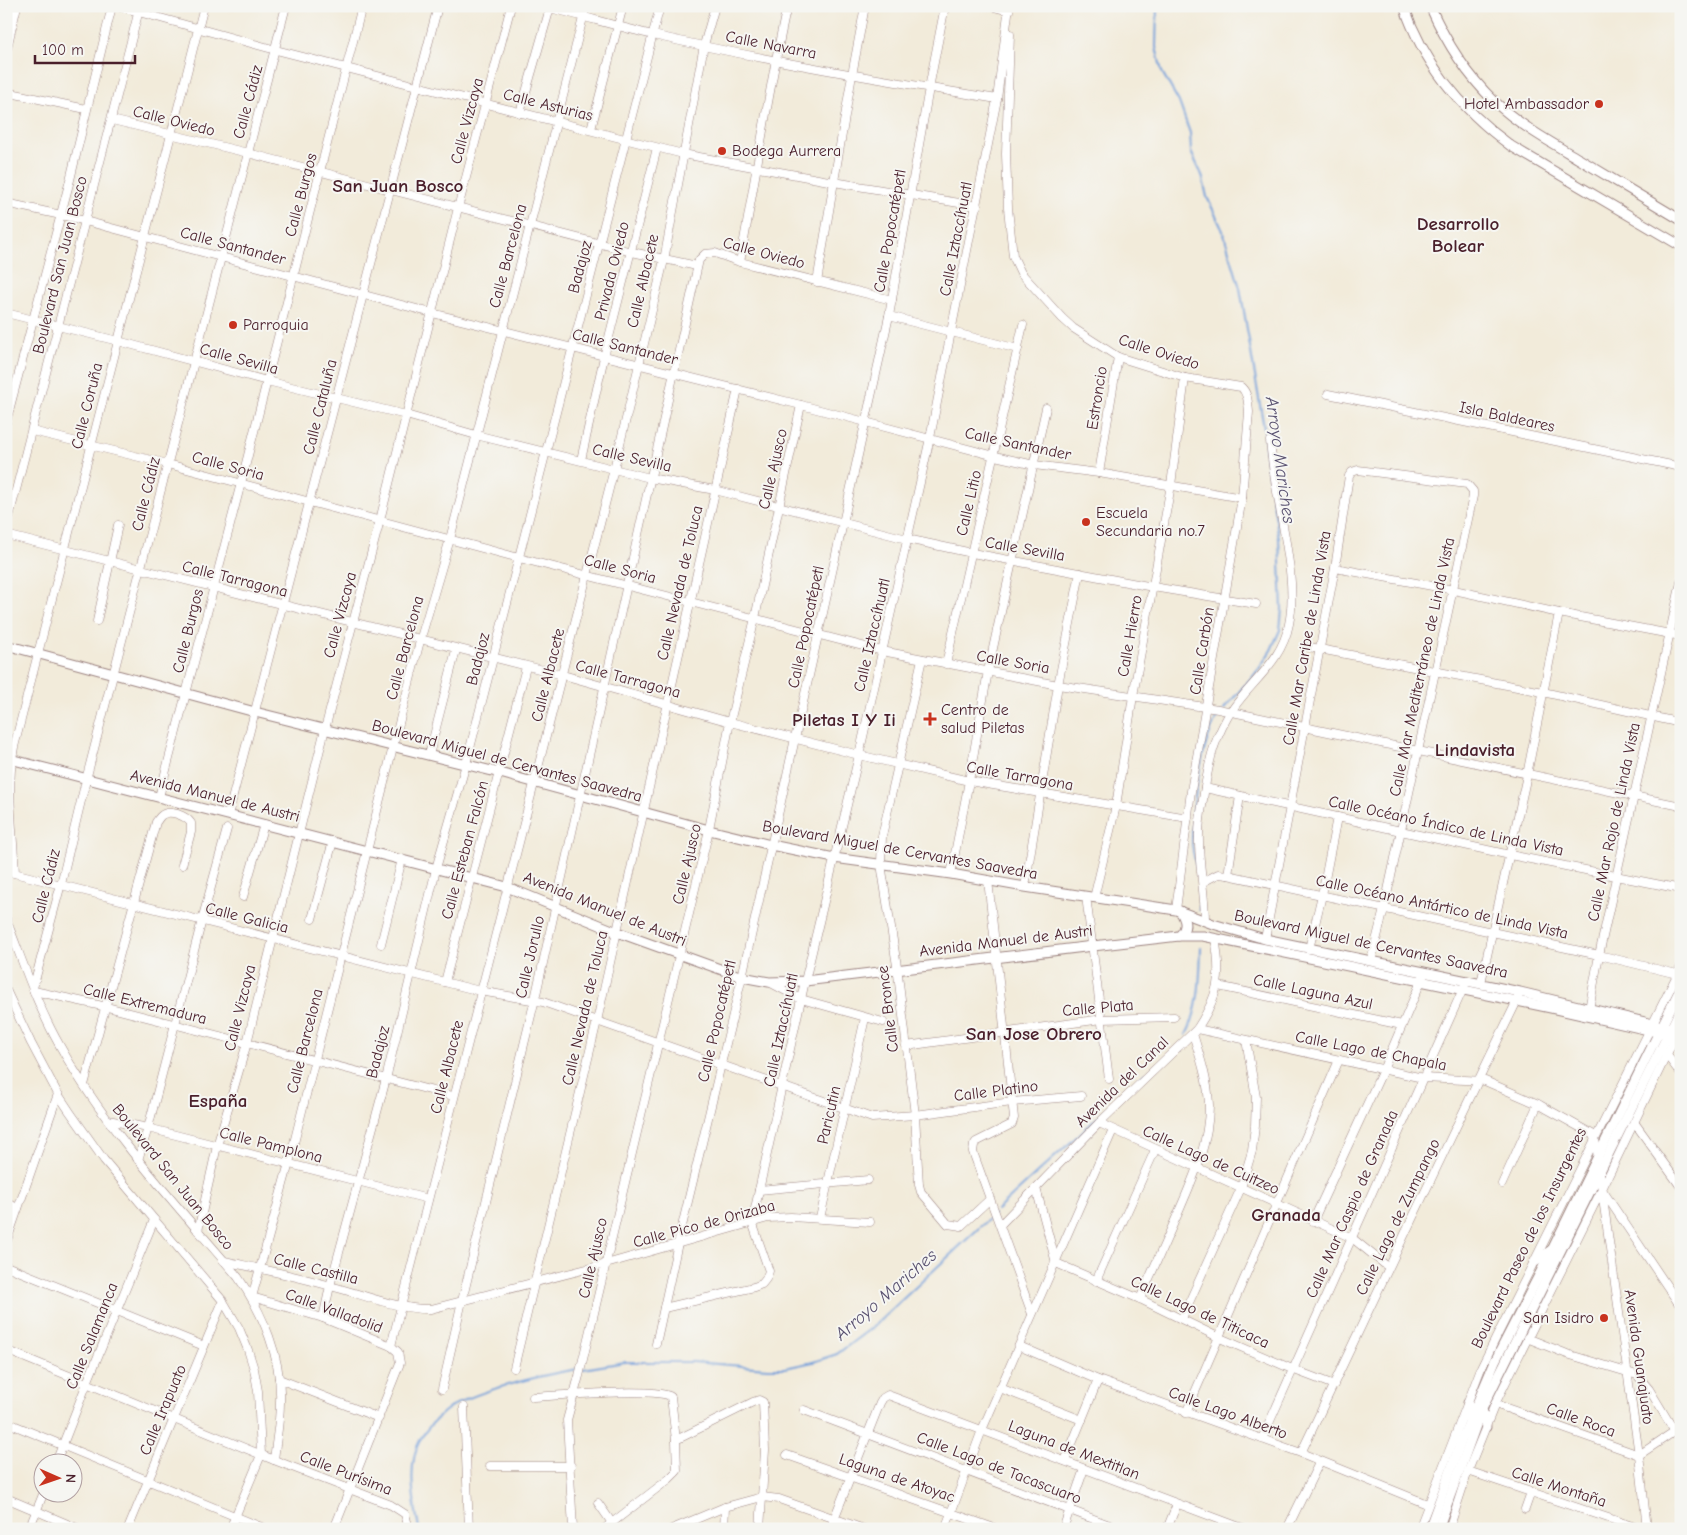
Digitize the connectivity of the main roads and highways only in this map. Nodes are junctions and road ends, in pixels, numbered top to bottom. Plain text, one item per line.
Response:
1 (1404, 6) edge
2 (1430, 6) edge
3 (1681, 220) edge
4 (1681, 246) edge
5 (6, 646) edge
6 (9, 759) edge
7 (1178, 911) junction
8 (1209, 923) junction
9 (1179, 936) junction
10 (1203, 936) joint
11 (1215, 938) junction
12 (1681, 987) edge
13 (1681, 1008) edge
14 (1588, 1013) junction
15 (1666, 1029) edge
16 (1553, 1248) junction
17 (1534, 1263) road end
18 (1468, 1403) road end
19 (1482, 1410) junction
20 (1469, 1424) junction
21 (1486, 1427) road end
22 (1429, 1529) edge
23 (1438, 1529) edge

1 - 4 main road
2 - 3 main road
5 - 7 main road, Boulevard Miguel de Cervantes Saavedra
6 - 9 main road, Avenida Manuel de Austri
7 - 8 main road, Boulevard Miguel de Cervantes Saavedra
7 - 9 main road
8 - 11 main road
8 - 14 main road, Boulevard Miguel de Cervantes Saavedra
9 - 10 main road, Avenida Manuel de Austri
10 - 11 main road, Boulevard Miguel de Cervantes Saavedra
11 - 14 main road, Boulevard Miguel de Cervantes Saavedra
12 - 15 main road, Boulevard Paseo de los Insurgentes
13 - 15 main road, Boulevard Paseo de los Insurgentes
14 - 15 main road, Boulevard Miguel de Cervantes Saavedra
15 - 16 main road, Boulevard Paseo de los Insurgentes
15 - 19 main road, Boulevard Paseo de los Insurgentes
16 - 17 main road
16 - 20 main road, Boulevard Paseo de los Insurgentes
18 - 20 main road
19 - 21 main road
19 - 23 main road, Boulevard Paseo de los Insurgentes
20 - 22 main road, Boulevard Paseo de los Insurgentes

